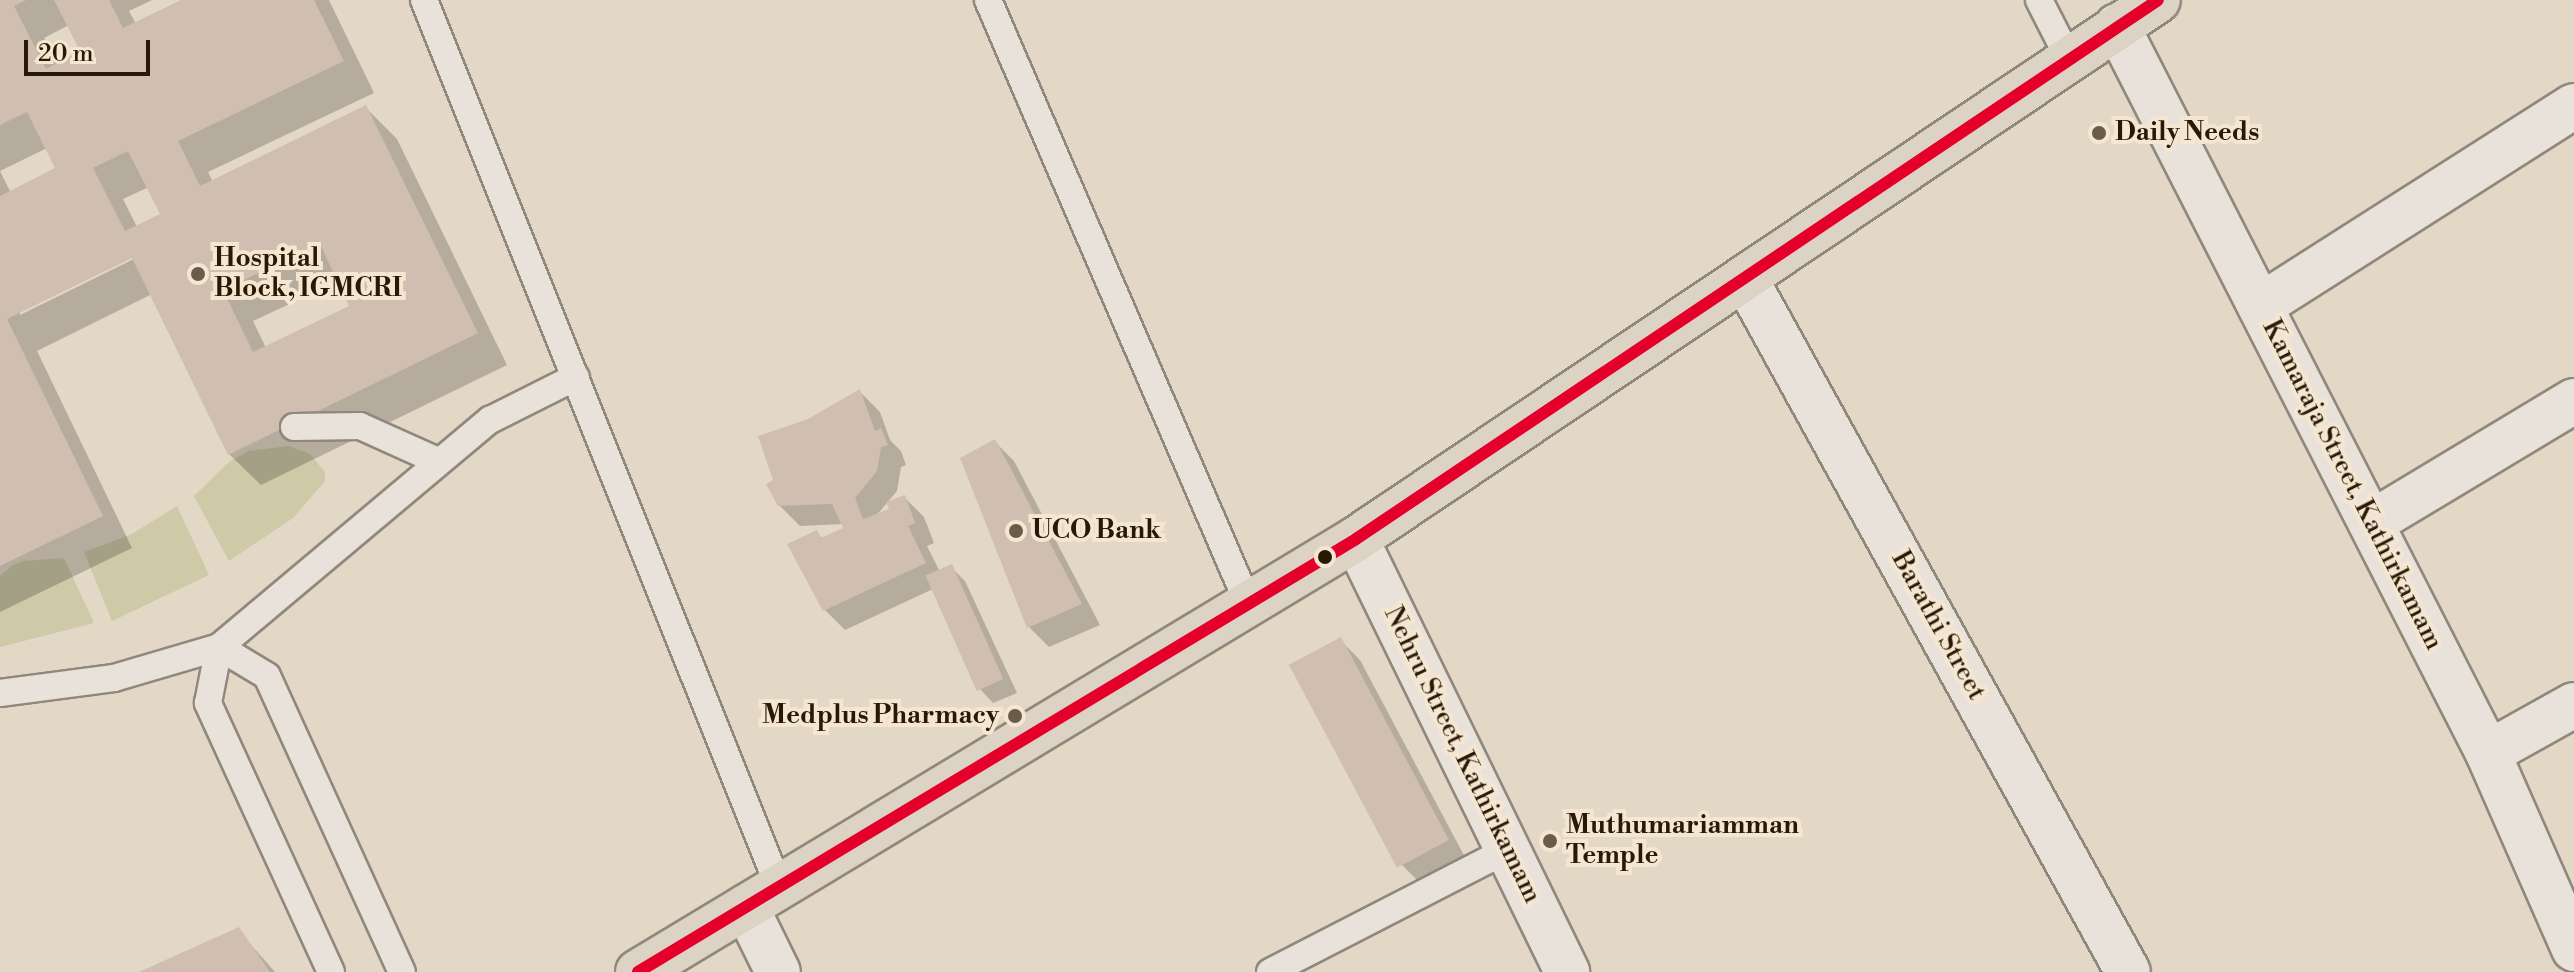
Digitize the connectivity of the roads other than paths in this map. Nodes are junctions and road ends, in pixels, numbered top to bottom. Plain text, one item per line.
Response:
1 (424, 0) edge
2 (988, 0) edge
3 (2039, 0) edge
4 (2158, 0) edge
5 (2117, 26) junction
6 (2069, 59) junction
7 (2574, 106) edge
8 (1746, 280) junction
9 (2260, 306) junction
10 (576, 377) junction
11 (2574, 401) edge
12 (294, 427) dead end
13 (438, 461) junction
14 (2371, 523) junction
15 (1356, 539) junction
16 (1248, 603) junction
17 (219, 647) junction
18 (0, 693) edge
19 (2574, 705) edge
20 (2488, 753) junction
21 (1509, 849) junction
22 (762, 897) junction
23 (2574, 949) edge
24 (331, 972) edge
25 (402, 972) edge
26 (638, 972) edge
27 (778, 972) edge
28 (1270, 972) edge
29 (1567, 972) edge
30 (2128, 972) edge

1 - 10 lane
2 - 16 lane
3 - 6 lane
4 - 5 main road
5 - 6 main road
5 - 9 street, Kamaraja Street, Kathirkamam
6 - 8 main road
7 - 9 street
8 - 15 main road
8 - 30 street, Barathi Street
9 - 14 street, Kamaraja Street, Kathirkamam
10 - 13 lane
10 - 22 lane
11 - 14 street
12 - 13 lane
13 - 17 lane
14 - 20 street, Kamaraja Street, Kathirkamam
15 - 16 main road
15 - 21 street, Nehru Street, Kathirkamam
16 - 22 main road
17 - 18 lane
17 - 24 lane
17 - 25 lane
19 - 20 street
20 - 23 street, Kamaraja Street, Kathirkamam
21 - 28 lane
21 - 29 street, Nehru Street, Kathirkamam
22 - 26 main road
22 - 27 street

